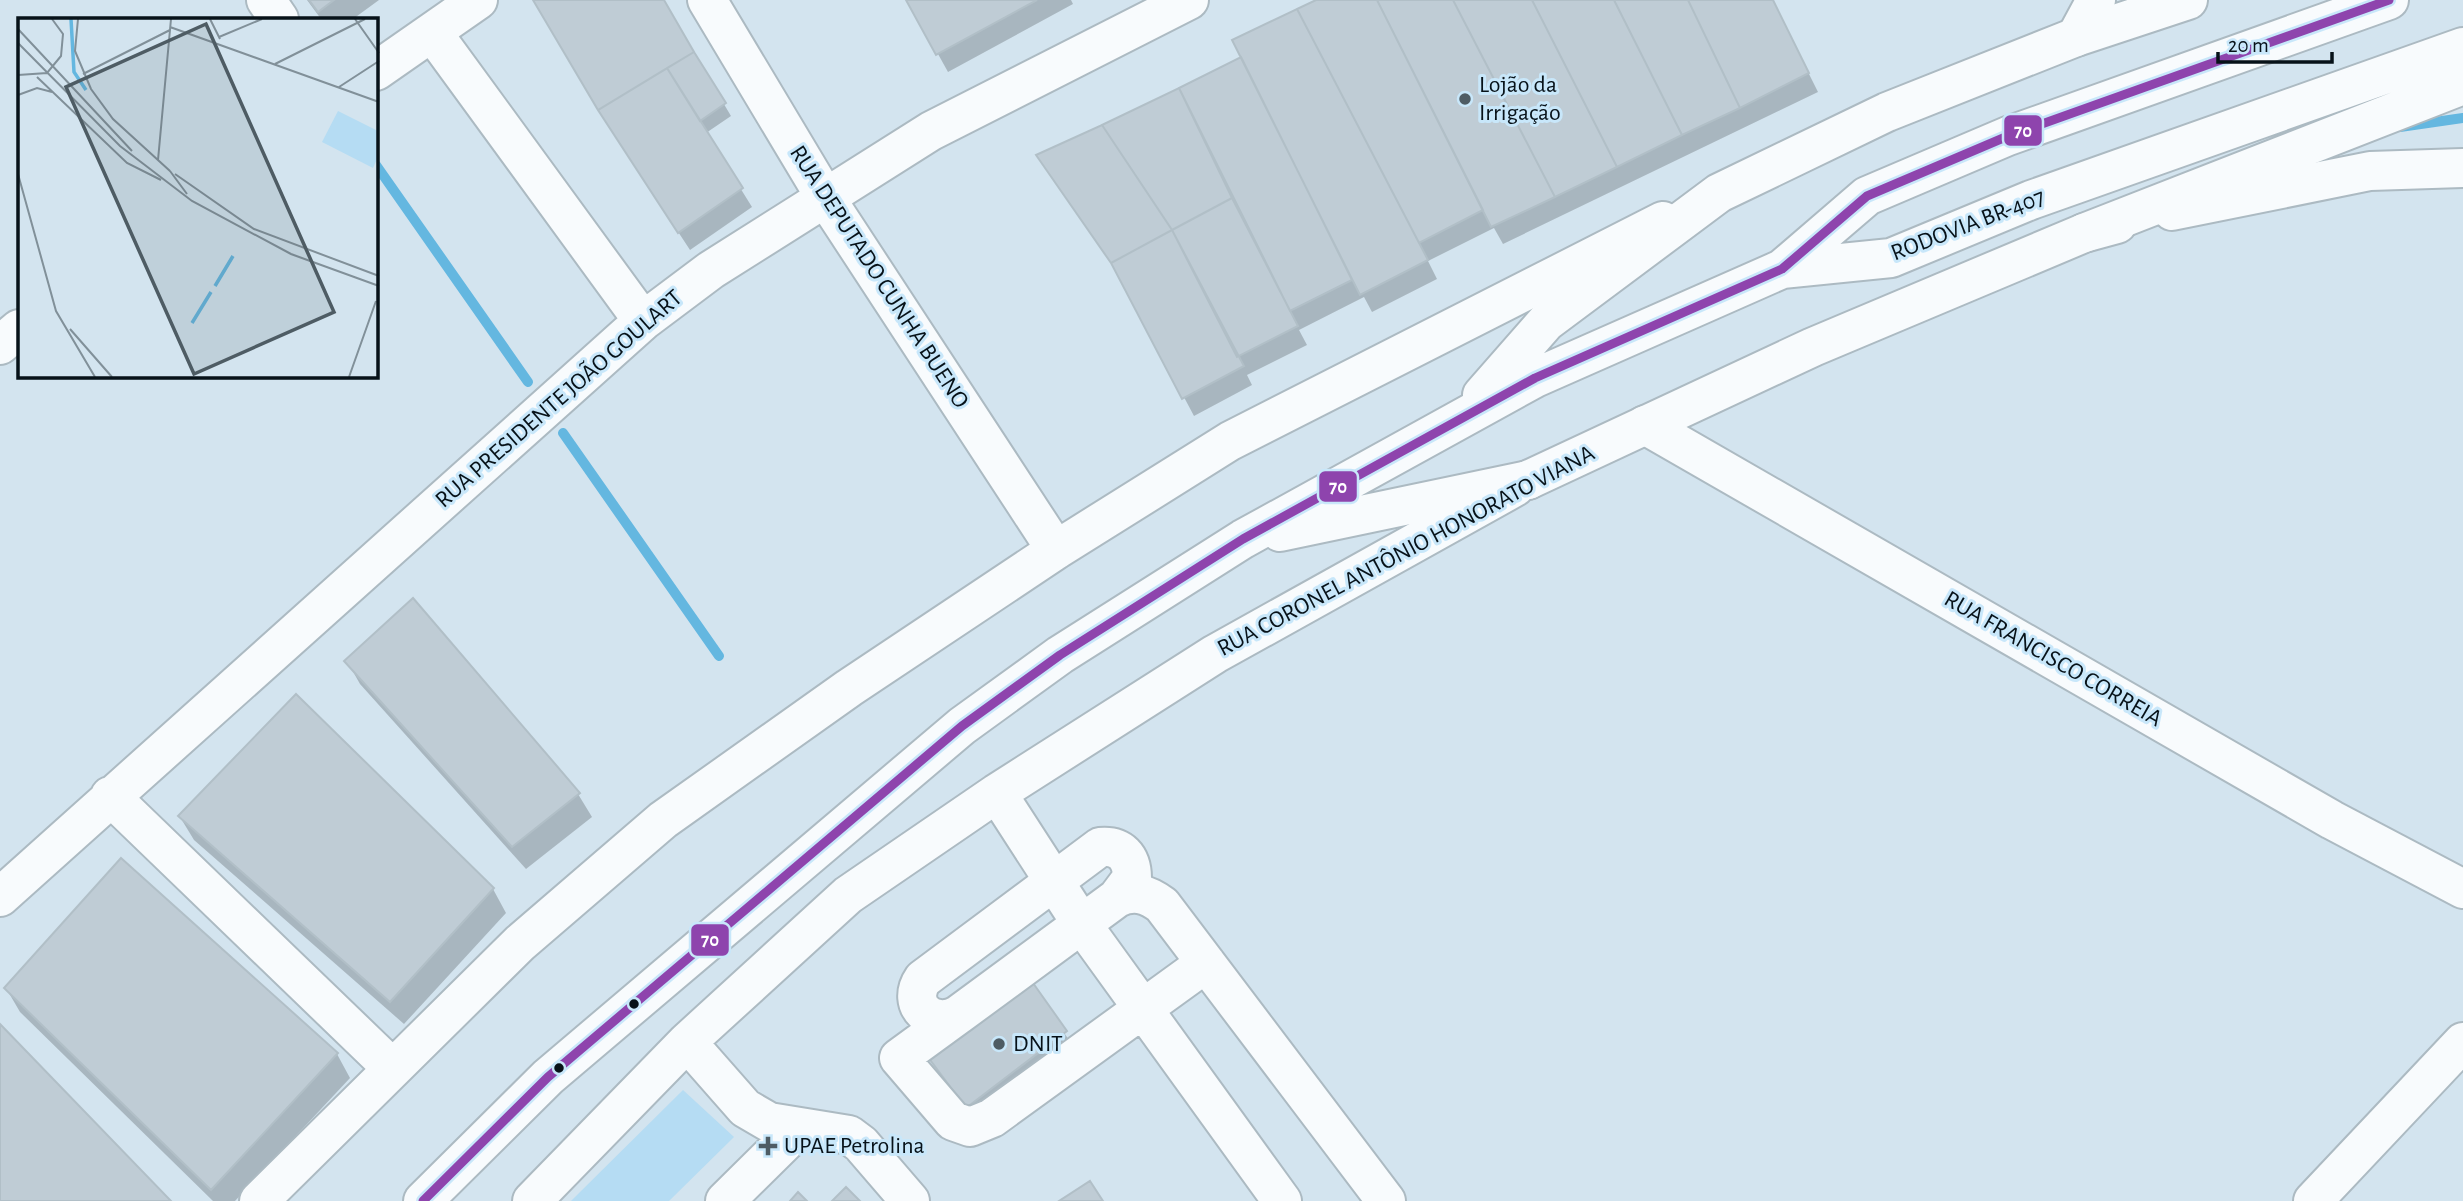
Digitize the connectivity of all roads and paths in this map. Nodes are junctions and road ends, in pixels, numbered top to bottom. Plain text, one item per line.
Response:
1 (266, 0) edge
2 (478, 0) edge
3 (708, 0) edge
4 (1189, 0) edge
5 (2096, 0) edge
6 (2188, 0) edge
7 (2389, 0) edge
8 (278, 18) edge
9 (432, 32) junction
10 (2076, 37) junction
11 (2463, 47) edge
12 (378, 70) edge
13 (2463, 85) edge
14 (2463, 168) edge
15 (1719, 193) junction
16 (825, 197) junction
17 (2084, 233) junction
18 (1782, 269) junction
19 (643, 321) junction
20 (18, 330) edge
21 (0, 345) edge
22 (1462, 416) junction
23 (1645, 425) junction
24 (1528, 480) junction
25 (1243, 539) junction
26 (1056, 550) junction
27 (997, 793) junction
28 (110, 796) junction
29 (1053, 881) junction
30 (2463, 889) edge
31 (0, 897) edge
32 (1117, 898) junction
33 (1081, 923) junction
34 (1206, 963) junction
35 (1143, 1009) junction
36 (958, 1016) junction
37 (687, 1042) junction
38 (2463, 1042) edge
39 (391, 1067) junction
40 (798, 1129) junction
41 (259, 1201) edge
42 (423, 1201) edge
43 (532, 1201) edge
44 (725, 1201) edge
45 (910, 1201) edge
46 (1282, 1201) edge
47 (1386, 1201) edge
48 (2313, 1201) edge

1 - 8 main road
2 - 9 main road
3 - 16 main road, RUA DEPUTADO CUNHA BUENO
4 - 16 main road, RUA PRESIDENTE JOÃO GOULART
5 - 10 main road
6 - 10 main road
7 - 18 main road
9 - 12 main road
9 - 19 main road
10 - 15 main road
11 - 18 main road, RODOVIA BR-407
13 - 17 main road
14 - 17 main road, RUA CORONEL ANTÔNIO HONORATO VIANA
15 - 22 main road
15 - 26 main road
16 - 19 main road, RUA PRESIDENTE JOÃO GOULART
16 - 26 main road, RUA DEPUTADO CUNHA BUENO
17 - 23 main road, RUA CORONEL ANTÔNIO HONORATO VIANA
18 - 22 main road
19 - 28 main road, RUA PRESIDENTE JOÃO GOULART
20 - 21 main road
22 - 25 main road
23 - 24 main road, RUA CORONEL ANTÔNIO HONORATO VIANA
23 - 30 main road, RUA FRANCISCO CORREIA
24 - 25 main road
24 - 27 main road, RUA CORONEL ANTÔNIO HONORATO VIANA
25 - 42 main road
26 - 39 main road
27 - 29 main road
27 - 37 main road, RUA CORONEL ANTÔNIO HONORATO VIANA
28 - 31 main road, RUA PRESIDENTE JOÃO GOULART
28 - 39 main road
29 - 32 main road
29 - 33 main road
29 - 36 main road
32 - 33 main road
32 - 34 main road
33 - 35 main road
33 - 36 main road
34 - 35 main road
34 - 47 main road
35 - 36 main road
35 - 46 main road
37 - 40 main road
37 - 43 main road, RUA CORONEL ANTÔNIO HONORATO VIANA
38 - 48 main road
39 - 41 main road
40 - 44 main road
40 - 45 main road

